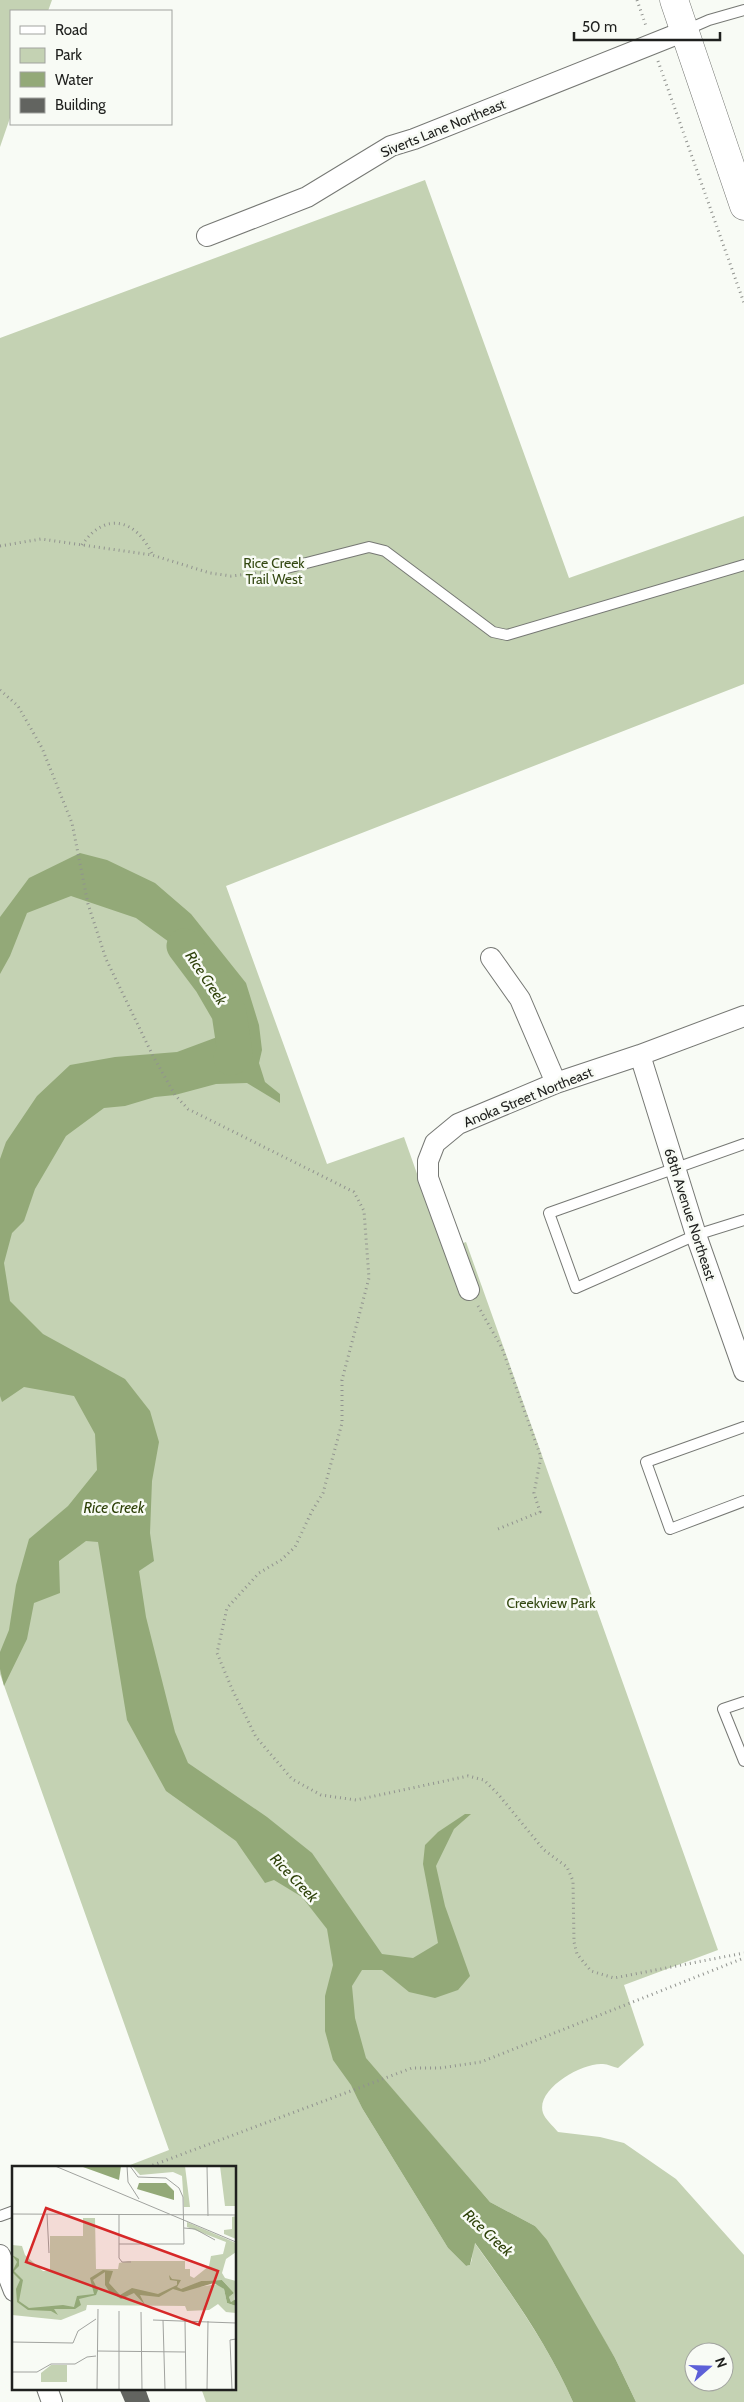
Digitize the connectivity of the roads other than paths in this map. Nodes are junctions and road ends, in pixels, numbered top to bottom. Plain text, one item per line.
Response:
1 (674, 0) edge
2 (744, 10) edge
3 (685, 31) junction
4 (744, 206) edge
5 (207, 236) dead end
6 (744, 565) edge
7 (279, 570) road end
8 (491, 958) dead end
9 (744, 1016) edge
10 (640, 1056) junction
11 (556, 1083) junction
12 (744, 1144) edge
13 (675, 1168) junction
14 (744, 1220) edge
15 (696, 1235) junction
16 (469, 1290) road end
17 (744, 1371) edge
18 (744, 1427) edge
19 (744, 1501) edge
20 (744, 1702) edge
21 (744, 1761) edge
22 (12, 2212) edge
23 (0, 2216) edge
24 (0, 2255) edge
25 (12, 2287) edge
26 (48, 2390) edge
27 (52, 2402) edge

1 - 3 street
2 - 3 lane
3 - 4 street
3 - 5 street, Siverts Lane Northeast
6 - 7 lane
8 - 11 street
9 - 10 street, Anoka Street Northeast
10 - 11 street, Anoka Street Northeast
10 - 13 street, 68th Avenue Northeast
11 - 16 street, Anoka Street Northeast
12 - 13 lane
13 - 15 street, 68th Avenue Northeast
13 - 15 lane
14 - 15 lane
15 - 17 street, 68th Avenue Northeast
18 - 19 lane
20 - 21 lane
22 - 23 lane
24 - 25 street
26 - 27 street

